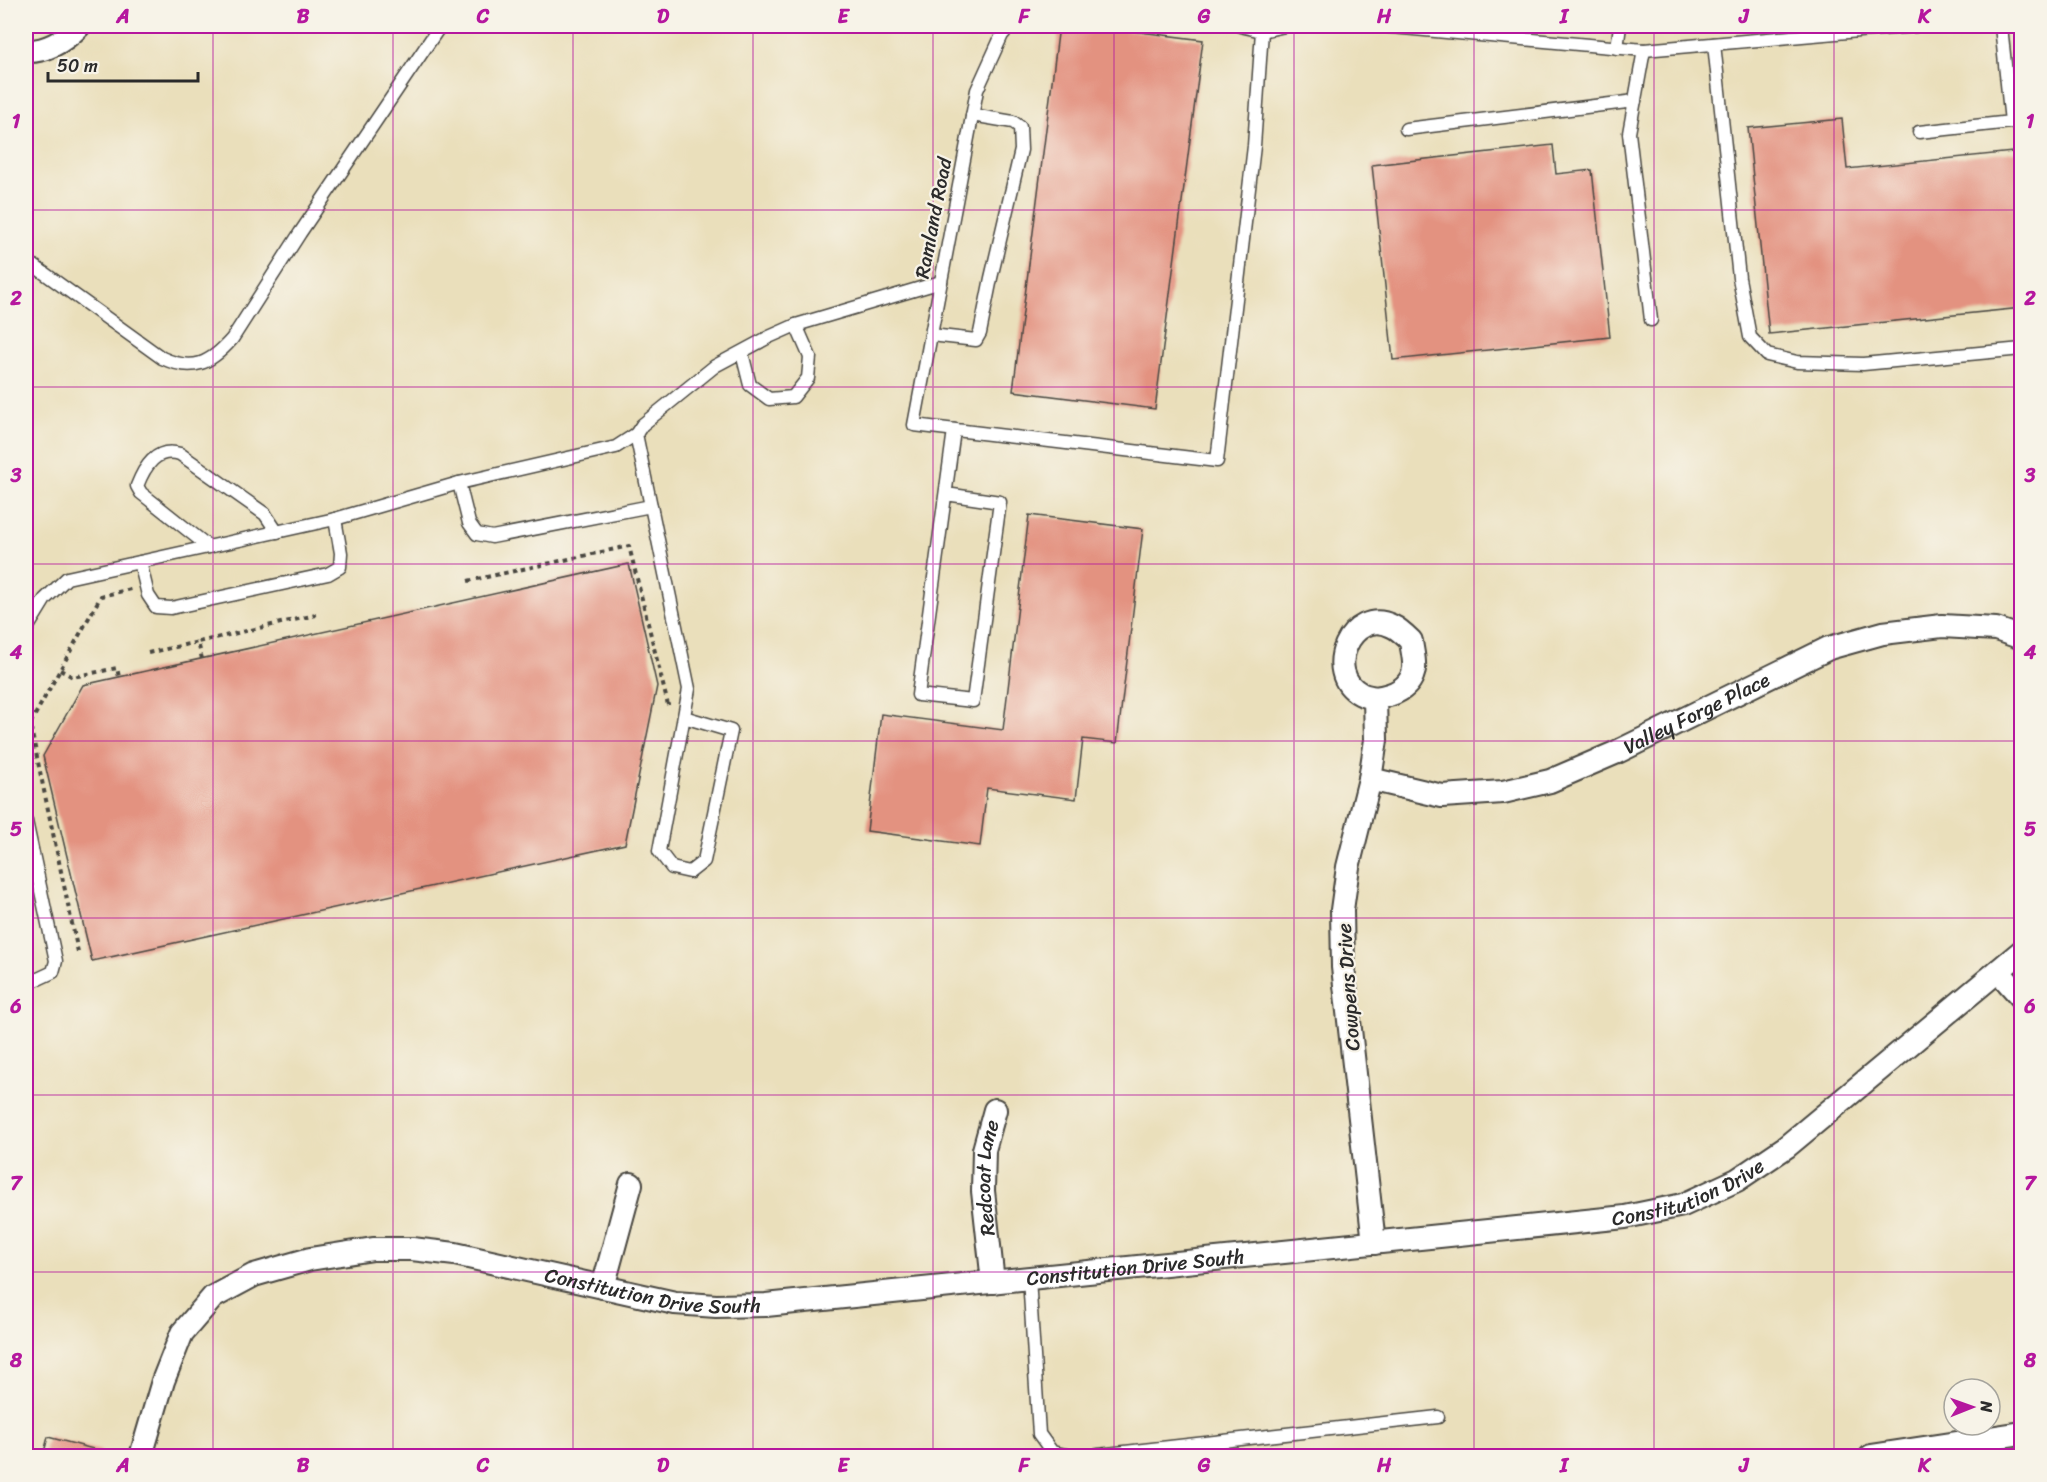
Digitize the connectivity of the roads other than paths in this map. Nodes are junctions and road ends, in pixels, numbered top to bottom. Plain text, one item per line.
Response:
1 (79, 26) edge
2 (440, 26) edge
3 (1010, 26) edge
4 (1240, 26) edge
5 (1286, 26) edge
6 (1381, 26) edge
7 (1620, 26) edge
8 (1916, 26) edge
9 (2001, 26) edge
10 (1262, 31) junction
11 (1783, 32) edge
12 (1714, 44) junction
13 (1617, 48) junction
14 (1644, 50) junction
15 (26, 51) edge
16 (1635, 101) junction
17 (972, 115) junction
18 (1406, 129) dead end
19 (1919, 132) dead end
20 (26, 260) edge
21 (941, 282) junction
22 (1651, 320) dead end
23 (796, 325) junction
24 (931, 335) junction
25 (2022, 349) edge
26 (741, 353) junction
27 (954, 430) junction
28 (636, 434) junction
29 (459, 483) junction
30 (946, 494) junction
31 (651, 506) junction
32 (335, 519) junction
33 (277, 532) junction
34 (209, 547) junction
35 (140, 562) junction
36 (26, 630) edge
37 (2022, 638) edge
38 (1375, 698) dead end
39 (684, 717) junction
40 (1370, 779) junction
41 (26, 821) edge
42 (2022, 951) edge
43 (1998, 971) junction
44 (26, 982) edge
45 (2022, 998) edge
46 (995, 1110) dead end
47 (630, 1184) dead end
48 (1374, 1243) junction
49 (1279, 1253) joint
50 (1029, 1278) junction
51 (993, 1282) junction
52 (603, 1287) junction
53 (1438, 1417) dead end
54 (2022, 1433) edge
55 (1973, 1449) edge
56 (141, 1456) edge
57 (1071, 1456) edge
58 (1089, 1456) edge
59 (1871, 1456) edge

1 - 15 street
2 - 20 lane
3 - 17 lane, Ramland Road
4 - 10 lane
5 - 10 lane
6 - 13 lane
7 - 13 lane
8 - 11 lane
9 - 19 lane
10 - 27 lane
11 - 12 lane
12 - 14 lane
12 - 25 lane
13 - 14 lane
14 - 16 lane
16 - 18 lane
16 - 22 lane
17 - 21 lane, Ramland Road
17 - 24 lane
21 - 23 lane
21 - 24 lane, Ramland Road
23 - 26 lane
23 - 26 lane
24 - 27 lane, Ramland Road
26 - 28 lane
27 - 30 lane
28 - 29 lane
28 - 31 lane
29 - 31 lane
29 - 32 lane
30 - 30 lane
31 - 39 lane
32 - 33 lane
32 - 35 lane
33 - 34 lane
33 - 34 lane
34 - 35 lane
35 - 36 lane
37 - 40 street, Valley Forge Place
38 - 40 street, Cowpens Drive
39 - 39 lane
40 - 48 street, Cowpens Drive
41 - 44 lane
42 - 43 street, Constitution Drive
43 - 45 street
43 - 48 street, Constitution Drive
46 - 51 street, Redcoat Lane
47 - 52 street
48 - 49 street, Constitution Drive
49 - 50 street, Constitution Drive South
50 - 51 street, Constitution Drive South
50 - 57 lane
51 - 52 street, Constitution Drive South
52 - 56 street, Constitution Drive South
53 - 58 lane
54 - 55 street
55 - 59 street

